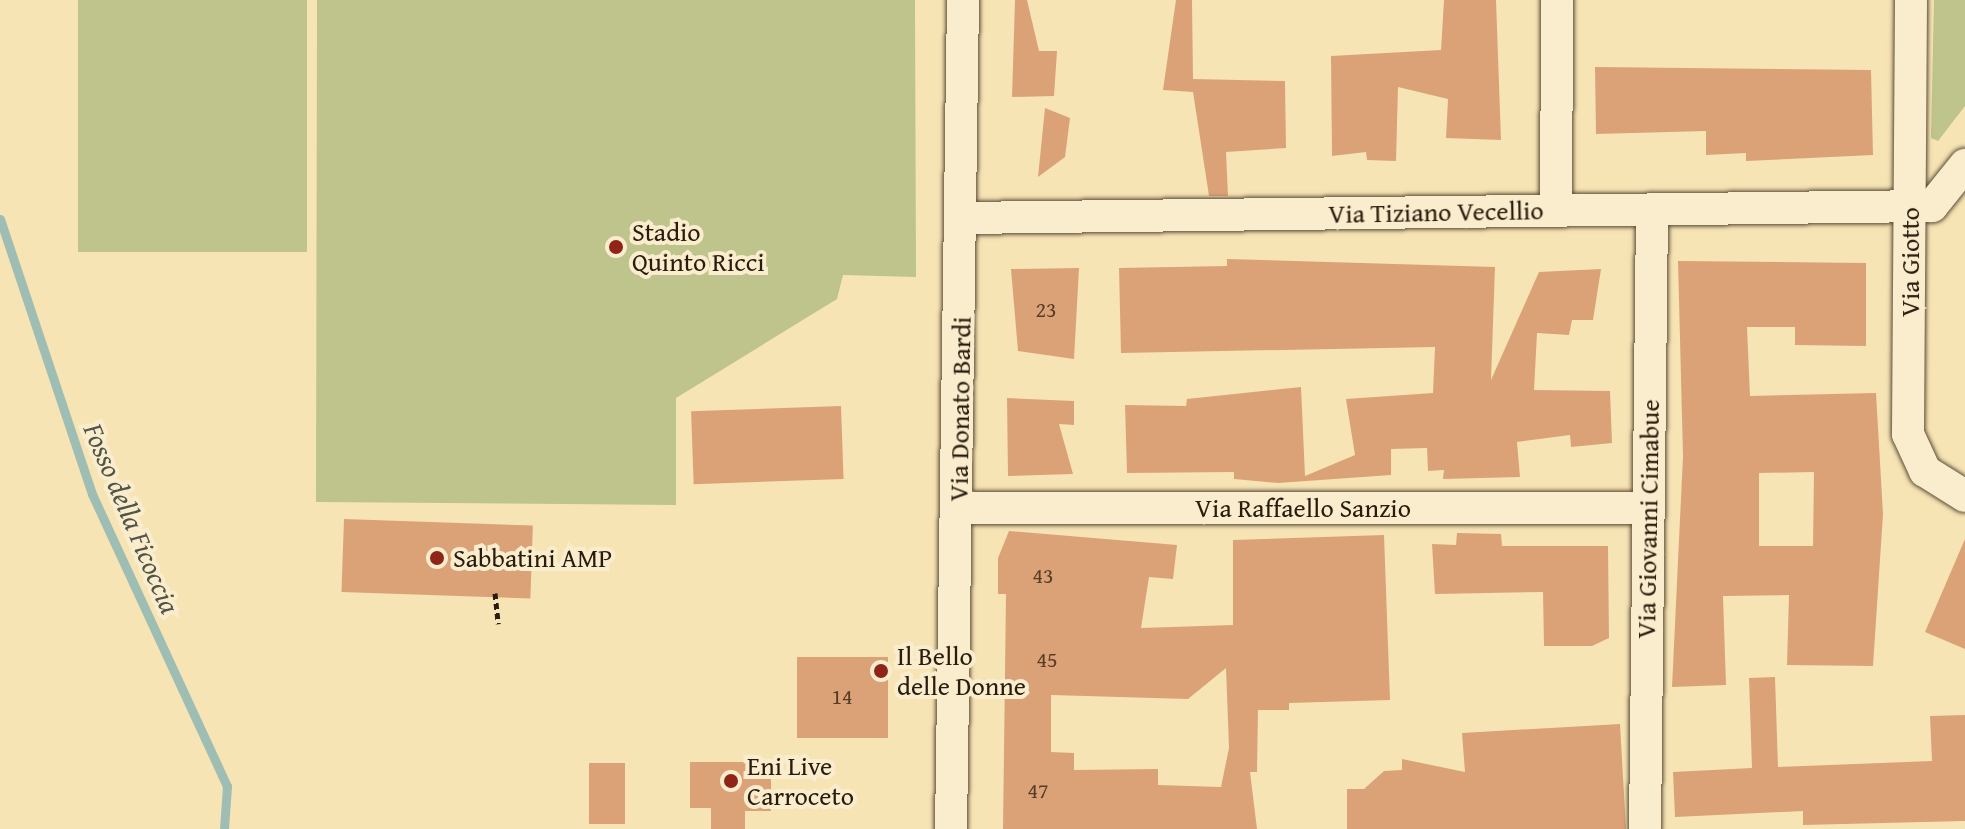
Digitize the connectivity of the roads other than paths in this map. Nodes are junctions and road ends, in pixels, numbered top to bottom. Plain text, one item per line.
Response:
1 (963, 0) edge
2 (1557, 0) edge
3 (1911, 0) edge
4 (1965, 165) edge
5 (1910, 207) junction
6 (1652, 210) junction
7 (1556, 211) junction
8 (962, 218) junction
9 (1965, 496) edge
10 (959, 508) junction
11 (1647, 508) junction
12 (954, 825) edge
13 (1645, 829) edge

1 - 8 street, Via Donato Bardi
2 - 7 street
3 - 5 street, Via Giotto
4 - 5 street
5 - 6 street, Via Tiziano Vecellio
5 - 9 street, Via Giotto
6 - 7 street, Via Tiziano Vecellio
6 - 11 street, Via Giovanni Cimabue
7 - 8 street, Via Tiziano Vecellio
8 - 10 street, Via Donato Bardi
10 - 11 street, Via Raffaello Sanzio
10 - 12 street, Via Donato Bardi
11 - 13 street, Via Giovanni Cimabue

